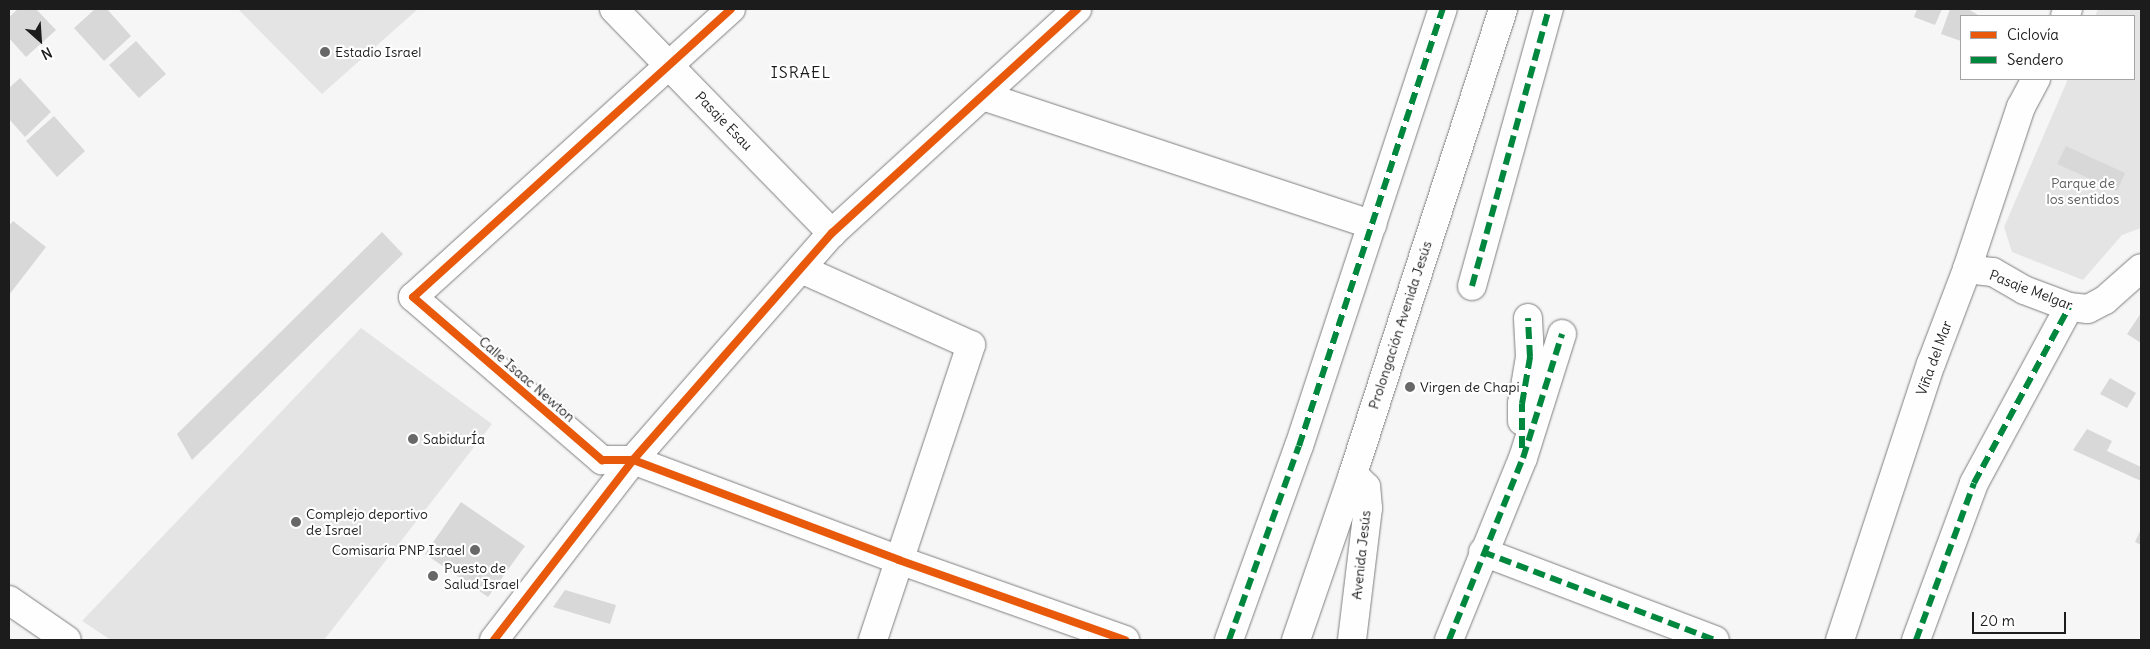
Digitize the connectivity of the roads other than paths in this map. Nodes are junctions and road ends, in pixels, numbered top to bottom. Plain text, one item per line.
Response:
1 (614, 9) edge
2 (731, 9) edge
3 (1077, 9) edge
4 (1503, 9) edge
5 (1549, 9) edge
6 (1440, 10) edge
7 (669, 64) junction
8 (2035, 80) edge
9 (983, 96) junction
10 (1372, 225) junction
11 (832, 233) junction
12 (2141, 268) edge
13 (801, 269) junction
14 (1967, 269) junction
15 (1472, 286) dead end
16 (2069, 307) junction
17 (1528, 318) dead end
18 (1562, 334) dead end
19 (1522, 458) junction
20 (633, 460) junction
21 (1353, 474) junction
22 (1483, 552) junction
23 (899, 560) junction
24 (9, 600) edge
25 (67, 640) edge
26 (494, 640) edge
27 (874, 640) edge
28 (1125, 640) edge
29 (1229, 640) edge
30 (1296, 640) edge
31 (1352, 640) edge
32 (1449, 640) edge
33 (1715, 640) edge
34 (1840, 640) edge
35 (1916, 640) edge

1 - 7 street, Pasaje Esau
2 - 7 street
3 - 9 street
4 - 21 street, Prolongación Avenida Jesús
5 - 15 street
6 - 10 street
7 - 11 street, Pasaje Esau
7 - 20 street, Calle Isaac Newton
8 - 14 street, Viña del Mar
9 - 10 street
9 - 11 street
10 - 29 street
11 - 13 street
12 - 16 street, Pasaje Melgar
13 - 20 street
13 - 23 street
14 - 16 street, Pasaje Melgar
14 - 34 street, Viña del Mar
16 - 35 street
17 - 19 street
18 - 19 street
19 - 22 street
20 - 23 street
20 - 26 street
21 - 30 street, Prolongación Avenida Jesús
21 - 31 street, Avenida Jesús
22 - 32 street
22 - 33 street
23 - 27 street
23 - 28 street
24 - 25 street

